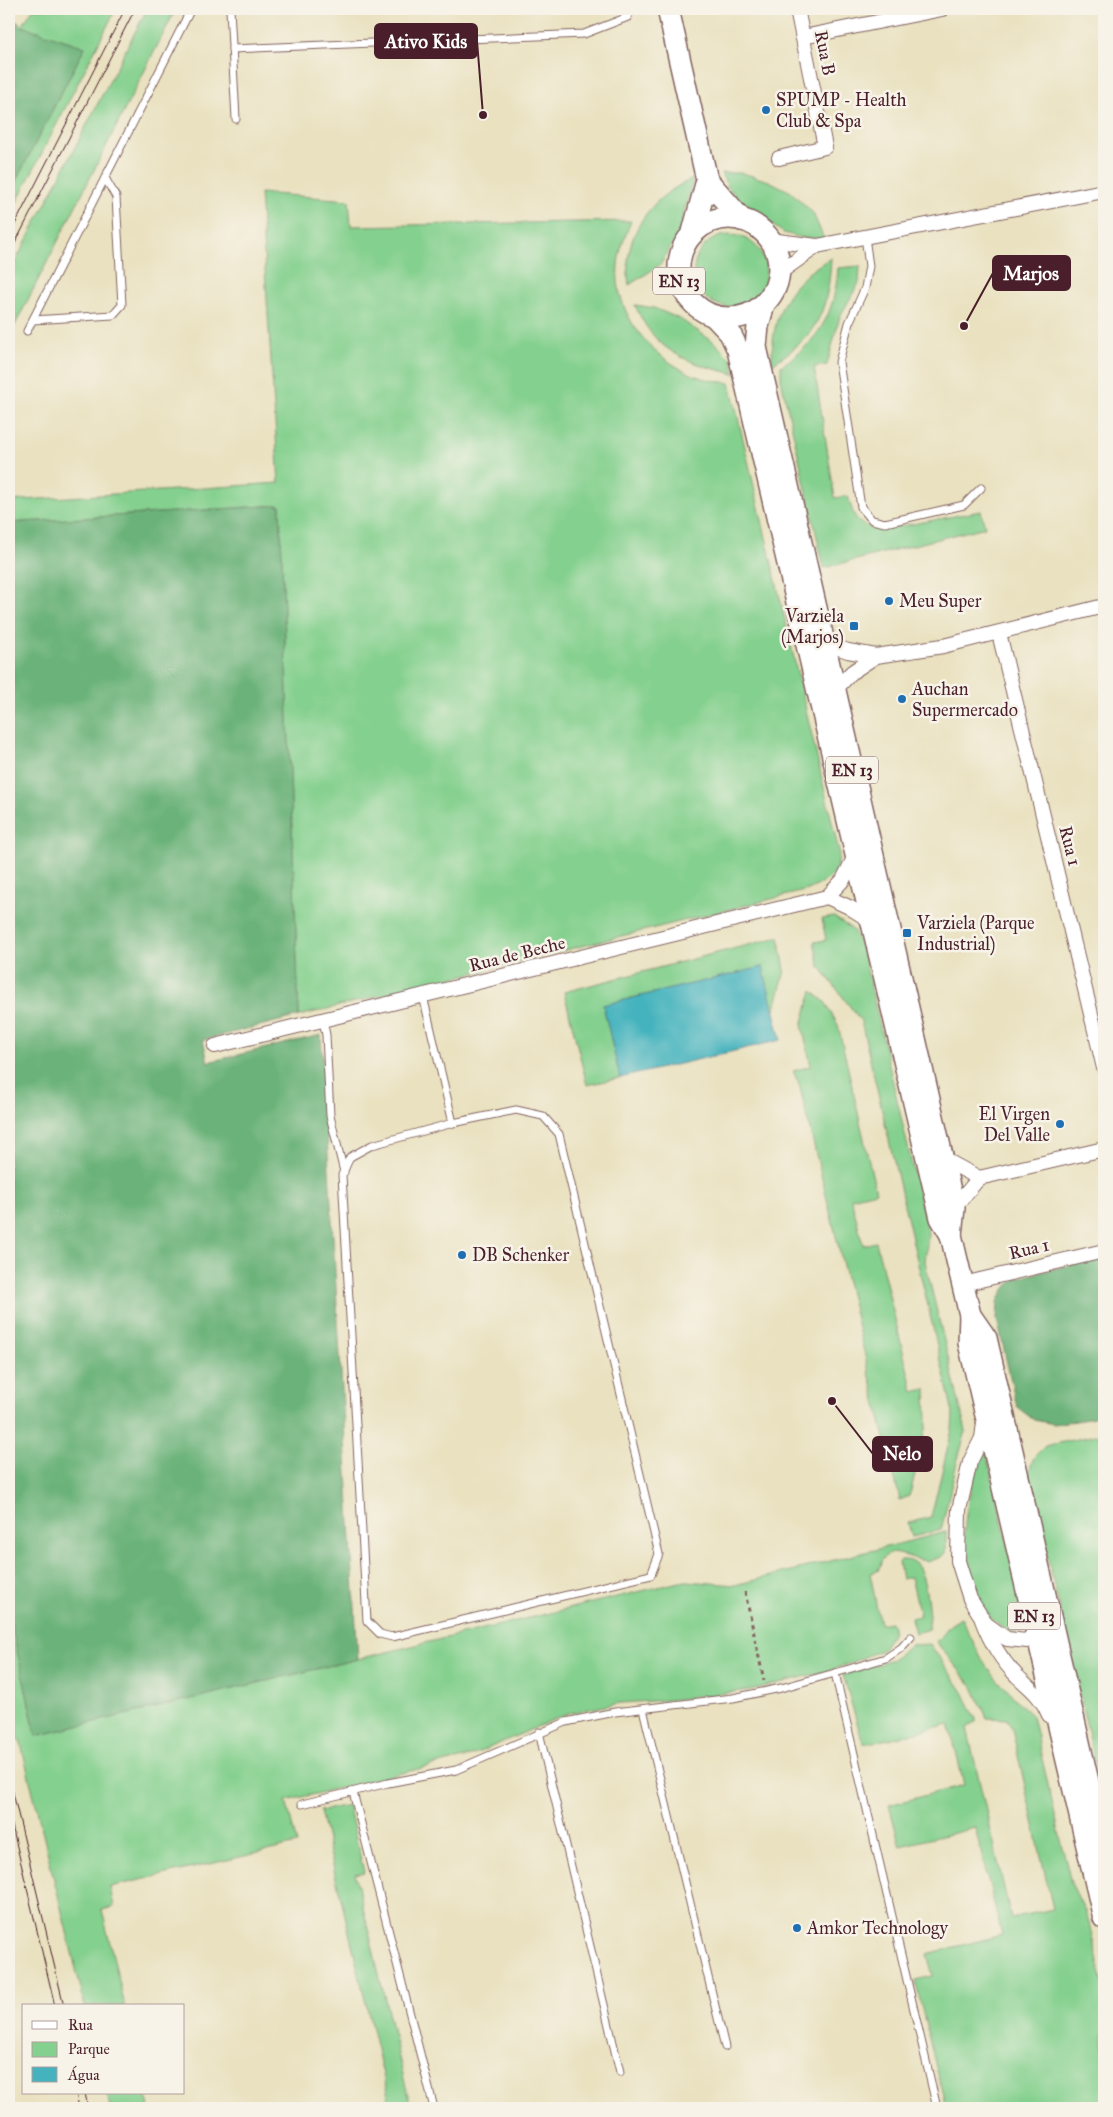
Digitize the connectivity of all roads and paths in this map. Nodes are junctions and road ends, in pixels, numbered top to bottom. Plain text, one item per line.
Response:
1 (191, 9) edge
2 (230, 9) edge
3 (626, 9) edge
4 (668, 9) edge
5 (797, 9) edge
6 (942, 9) edge
7 (803, 38) junction
8 (232, 49) junction
9 (236, 120) dead end
10 (779, 158) dead end
11 (105, 178) junction
12 (707, 180) junction
13 (1104, 191) edge
14 (742, 220) junction
15 (693, 232) junction
16 (865, 237) junction
17 (770, 240) junction
18 (817, 246) junction
19 (779, 273) junction
20 (764, 304) junction
21 (715, 317) junction
22 (33, 320) junction
23 (27, 332) dead end
24 (981, 488) dead end
25 (777, 513) junction
26 (1104, 606) edge
27 (999, 633) junction
28 (824, 643) junction
29 (876, 656) junction
30 (834, 691) junction
31 (856, 856) junction
32 (827, 897) junction
33 (871, 921) junction
34 (424, 996) junction
35 (323, 1020) junction
36 (215, 1046) dead end
37 (1104, 1068) edge
38 (454, 1123) junction
39 (1104, 1149) edge
40 (942, 1158) junction
41 (344, 1172) junction
42 (979, 1178) junction
43 (954, 1208) junction
44 (951, 1235) junction
45 (1104, 1250) edge
46 (963, 1284) junction
47 (970, 1314) junction
48 (986, 1412) junction
49 (745, 1592) dead end
50 (1044, 1597) junction
51 (980, 1617) junction
52 (1037, 1630) junction
53 (911, 1637) dead end
54 (835, 1673) junction
55 (767, 1691) junction
56 (643, 1709) junction
57 (1061, 1731) junction
58 (539, 1732) junction
59 (353, 1792) junction
60 (302, 1804) dead end
61 (1104, 1851) edge
62 (1104, 1918) edge
63 (724, 2048) dead end
64 (620, 2072) dead end
65 (434, 2108) edge
66 (937, 2108) edge

1 - 11 lane
2 - 8 lane
3 - 8 lane
4 - 12 main road, EN 13
5 - 7 street, Rua B
6 - 7 street
7 - 10 street, Rua B
8 - 9 lane
11 - 22 lane
11 - 22 lane
12 - 14 main road, EN 13
12 - 15 main road, EN 13
13 - 16 street
14 - 15 main road, EN 13
14 - 17 main road, EN 13
15 - 21 main road, EN 13
16 - 18 street
16 - 24 lane
17 - 18 street
17 - 19 main road, EN 13
18 - 19 street
19 - 20 main road, EN 13
20 - 21 main road, EN 13
20 - 28 main road, EN 13
21 - 25 main road, EN 13
22 - 23 lane
25 - 28 main road
25 - 31 main road, EN 13
26 - 27 street
27 - 29 street
27 - 37 street, Rua 1
28 - 29 street
28 - 30 main road, EN 13
29 - 30 street
30 - 40 main road, EN 13
31 - 32 street
31 - 33 main road, EN 13
32 - 33 street
32 - 34 street, Rua de Beche
33 - 44 main road, EN 13
34 - 35 street, Rua de Beche
34 - 38 lane
35 - 36 street, Rua de Beche
35 - 41 lane
38 - 41 lane
38 - 41 lane
39 - 42 street
40 - 42 street
40 - 43 main road, EN 13
42 - 43 street
43 - 44 main road, EN 13
44 - 46 main road, EN 13
45 - 46 street, Rua 1
46 - 47 main road, EN 13
47 - 48 main road, EN 13
47 - 50 main road, EN 13
48 - 51 street
48 - 52 main road, EN 13
49 - 55 path
50 - 52 street
50 - 61 main road, EN 13
51 - 52 street
51 - 57 street
52 - 57 main road, EN 13
53 - 54 lane
54 - 55 lane
54 - 66 lane
55 - 56 lane
56 - 58 lane
56 - 63 lane
57 - 62 main road, EN 13
58 - 59 lane
58 - 64 lane
59 - 60 lane
59 - 65 lane

